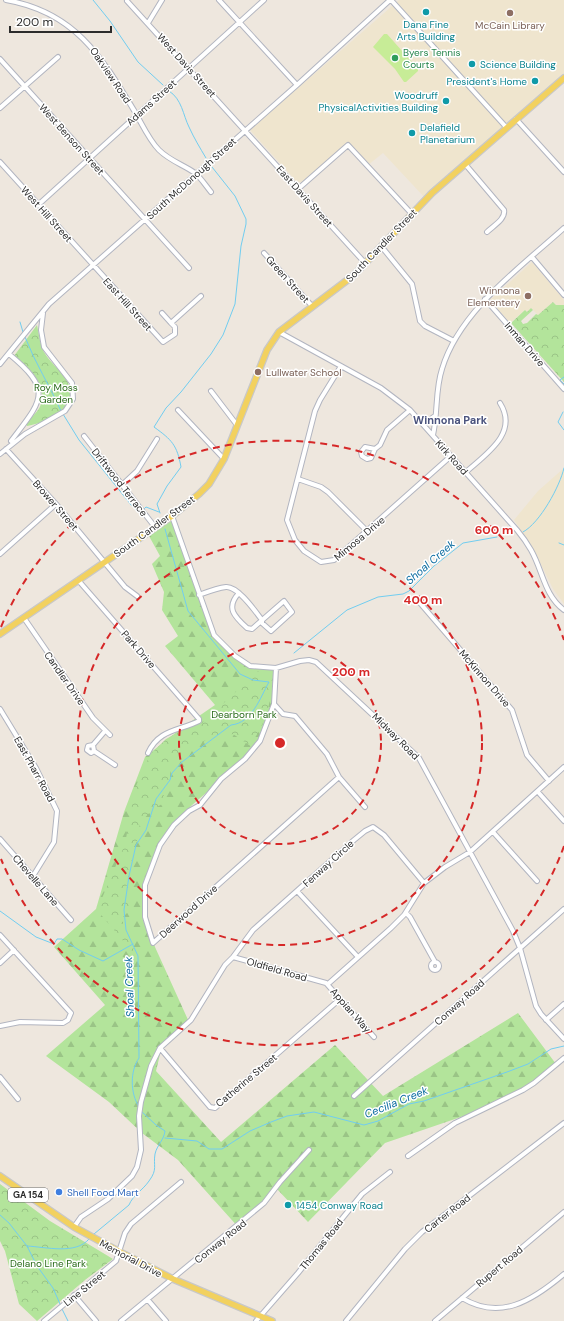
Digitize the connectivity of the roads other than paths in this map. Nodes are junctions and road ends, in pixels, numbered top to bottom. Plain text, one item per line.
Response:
1 (6, 0) edge
2 (162, 0) edge
3 (219, 0) edge
4 (264, 0) edge
5 (391, 0) edge
6 (127, 1) dead end
7 (239, 22) junction
8 (148, 23) junction
9 (58, 56) dead end
10 (0, 59) edge
11 (189, 68) junction
12 (564, 78) edge
13 (297, 86) junction
14 (24, 87) junction
15 (0, 108) edge
16 (137, 115) junction
17 (516, 119) junction
18 (506, 127) junction
19 (246, 130) junction
20 (89, 158) junction
21 (0, 162) edge
22 (465, 164) junction
23 (564, 172) edge
24 (196, 174) junction
25 (298, 189) junction
26 (211, 192) dead end
27 (38, 205) junction
28 (411, 213) junction
29 (144, 220) junction
30 (564, 228) edge
31 (487, 232) dead end
32 (381, 246) junction
33 (264, 252) dead end
34 (532, 257) junction
35 (365, 263) junction
36 (94, 266) junction
37 (189, 268) dead end
38 (564, 295) edge
39 (202, 296) dead end
40 (485, 299) junction
41 (312, 306) junction
42 (42, 313) junction
43 (162, 313) dead end
44 (34, 323) junction
45 (171, 323) junction
46 (41, 330) junction
47 (279, 332) junction
48 (454, 341) junction
49 (9, 354) junction
50 (0, 364) edge
51 (340, 366) junction
52 (564, 389) edge
53 (210, 391) dead end
54 (500, 403) dead end
55 (178, 410) dead end
56 (410, 410) junction
57 (435, 416) junction
58 (421, 422) junction
59 (237, 425) junction
60 (433, 435) junction
61 (84, 436) dead end
62 (157, 439) dead end
63 (6, 449) junction
64 (375, 449) dead end
65 (0, 454) edge
66 (451, 456) junction
67 (224, 460) junction
68 (466, 472) junction
69 (298, 479) junction
70 (122, 485) junction
71 (56, 504) junction
72 (172, 516) junction
73 (155, 527) junction
74 (367, 531) junction
75 (0, 554) edge
76 (105, 562) junction
77 (78, 580) junction
78 (239, 593) junction
79 (199, 595) junction
80 (137, 596) dead end
81 (420, 603) dead end
82 (564, 610) edge
83 (24, 618) junction
84 (262, 620) junction
85 (0, 634) edge
86 (276, 668) junction
87 (274, 704) junction
88 (0, 708) edge
89 (105, 731) junction
90 (110, 735) dead end
91 (93, 745) junction
92 (94, 751) junction
93 (148, 753) dead end
94 (115, 765) dead end
95 (564, 767) edge
96 (339, 777) junction
97 (548, 781) junction
98 (538, 792) junction
99 (365, 807) dead end
100 (564, 821) edge
101 (493, 832) junction
102 (0, 839) edge
103 (470, 852) junction
104 (33, 876) junction
105 (537, 881) dead end
106 (424, 883) junction
107 (297, 891) junction
108 (564, 909) edge
109 (406, 912) junction
110 (71, 920) dead end
111 (0, 935) edge
112 (520, 948) junction
113 (14, 950) junction
114 (233, 957) junction
115 (358, 958) junction
116 (435, 962) dead end
117 (0, 963) edge
118 (328, 984) junction
119 (340, 999) junction
120 (564, 1004) edge
121 (546, 1020) junction
122 (0, 1026) edge
123 (374, 1037) dead end
124 (564, 1039) edge
125 (160, 1048) junction
126 (564, 1058) edge
127 (0, 1077) edge
128 (354, 1096) dead end
129 (18, 1100) dead end
130 (564, 1123) edge
131 (310, 1150) dead end
132 (408, 1156) dead end
133 (390, 1172) dead end
134 (0, 1176) edge
135 (181, 1182) dead end
136 (564, 1212) edge
137 (74, 1227) junction
138 (118, 1251) junction
139 (564, 1274) edge
140 (173, 1279) junction
141 (74, 1295) junction
142 (462, 1298) junction
143 (148, 1300) junction
144 (526, 1307) dead end
145 (477, 1311) dead end
146 (258, 1319) edge
147 (44, 1321) edge
148 (96, 1321) edge
149 (121, 1321) edge
150 (166, 1321) edge
151 (272, 1321) edge
152 (346, 1321) edge
153 (435, 1321) edge

1 - 16 street, Oakview Road
2 - 8 street
3 - 7 street
4 - 7 street, Adams Street
5 - 13 street, South McDonough Street
5 - 18 street
6 - 8 street, West Davis Street
7 - 11 street, Adams Street
7 - 13 street
8 - 11 street, West Davis Street
9 - 14 street
10 - 14 street, West Benson Street
11 - 16 street, Adams Street
11 - 19 street, West Davis Street
12 - 17 main road, South Candler Street
13 - 19 street, South McDonough Street
14 - 15 street
14 - 20 street, West Benson Street
16 - 20 street, Adams Street
16 - 24 street, Oakview Road
17 - 18 main road, South Candler Street
17 - 23 street
18 - 22 main road, South Candler Street
19 - 24 street, South McDonough Street
19 - 25 street, East Davis Street
20 - 27 street, Adams Street
20 - 29 street, West Benson Street
21 - 27 street, West Hill Street
22 - 28 main road, South Candler Street
22 - 31 street
24 - 26 street
24 - 29 street, South McDonough Street
25 - 28 street
25 - 35 street, East Davis Street
27 - 36 street, West Hill Street
28 - 32 main road, South Candler Street
29 - 36 street, South McDonough Street
29 - 37 street, West Benson Street
30 - 34 street
32 - 35 main road, South Candler Street
32 - 48 street
33 - 41 street, Green Street
34 - 38 street
34 - 40 street
35 - 41 main road, South Candler Street
36 - 42 street, South McDonough Street
36 - 45 street, East Hill Street
39 - 45 street
40 - 48 street
40 - 52 street, Inman Drive
41 - 47 main road, South Candler Street
42 - 44 street, South McDonough Street
42 - 46 street
43 - 45 street
44 - 46 street
44 - 49 street, South McDonough Street
46 - 63 street
47 - 51 street, Kirk Road
47 - 59 main road, South Candler Street
48 - 57 street
49 - 50 street, South McDonough Street
49 - 63 street
51 - 56 street, Kirk Road
51 - 69 street, Mimosa Drive
53 - 59 street
54 - 68 street
55 - 67 street
56 - 58 street, Kirk Road
56 - 64 street
57 - 58 street
57 - 60 street
58 - 60 street, Kirk Road
59 - 67 main road, South Candler Street
60 - 66 street, Kirk Road
61 - 70 street, Driftwood Terrace
62 - 70 street
63 - 65 street
63 - 71 street, Brower Street
66 - 68 street, Kirk Road
66 - 74 street, Mimosa Drive
67 - 72 main road, South Candler Street
68 - 82 street, Kirk Road
69 - 74 street
69 - 74 street, Mimosa Drive
70 - 73 street, Driftwood Terrace
71 - 75 street
71 - 76 street, Brower Street
72 - 73 main road, South Candler Street
72 - 79 street, Midway Road
73 - 76 main road, South Candler Street
76 - 77 main road, South Candler Street
76 - 80 street, Brower Street
77 - 83 main road, South Candler Street
77 - 93 street, Park Drive
78 - 79 street
78 - 84 street
78 - 84 street
79 - 86 street, Midway Road
81 - 97 street, McKinnon Drive
83 - 85 main road, South Candler Street
83 - 89 street, Candler Drive
84 - 84 street
86 - 87 street, Deerwood Drive
86 - 103 street, Midway Road
87 - 96 street
87 - 96 street, Deerwood Drive
88 - 104 street, East Pharr Road
89 - 90 street, Candler Drive
89 - 91 street
91 - 92 street
91 - 92 street
92 - 94 street
95 - 97 street
96 - 99 street
97 - 98 street
98 - 100 street
98 - 101 street
101 - 103 street
101 - 105 street
102 - 104 street, Chevelle Lane
103 - 106 street
103 - 112 street, Midway Road
104 - 110 street, Chevelle Lane
106 - 107 street, Fenway Circle
106 - 109 street
107 - 114 street, Fenway Circle
107 - 115 street
108 - 112 street, Conway Road
109 - 115 street
109 - 116 street
111 - 113 street
112 - 121 street, Midway Road
112 - 128 street, Conway Road
113 - 117 street
113 - 122 street
114 - 118 street, Oldfield Road
114 - 125 street, Oldfield Road
115 - 118 street
118 - 119 street, Appian Way
119 - 123 street, Appian Way
119 - 125 street, Catherine Street
120 - 121 street
121 - 124 street, Midway Road
125 - 137 street, Oldfield Road
126 - 132 street
127 - 129 street
130 - 152 street, Carter Road
131 - 140 street, Conway Road
133 - 146 street, Thomas Road
134 - 137 main road, Memorial Drive / GA 154
135 - 138 street, Line Street
136 - 142 street, Rupert Road
137 - 138 main road, Memorial Drive / GA 154
138 - 140 main road, Memorial Drive / GA 154
138 - 141 street, Line Street
139 - 144 street
140 - 143 street, Conway Road
140 - 146 main road, Memorial Drive / GA 154
141 - 147 street, Line Street
141 - 148 street
142 - 145 street
142 - 153 street, Rupert Road
143 - 149 street, Conway Road
143 - 150 street
146 - 151 main road, Memorial Drive / GA 154

